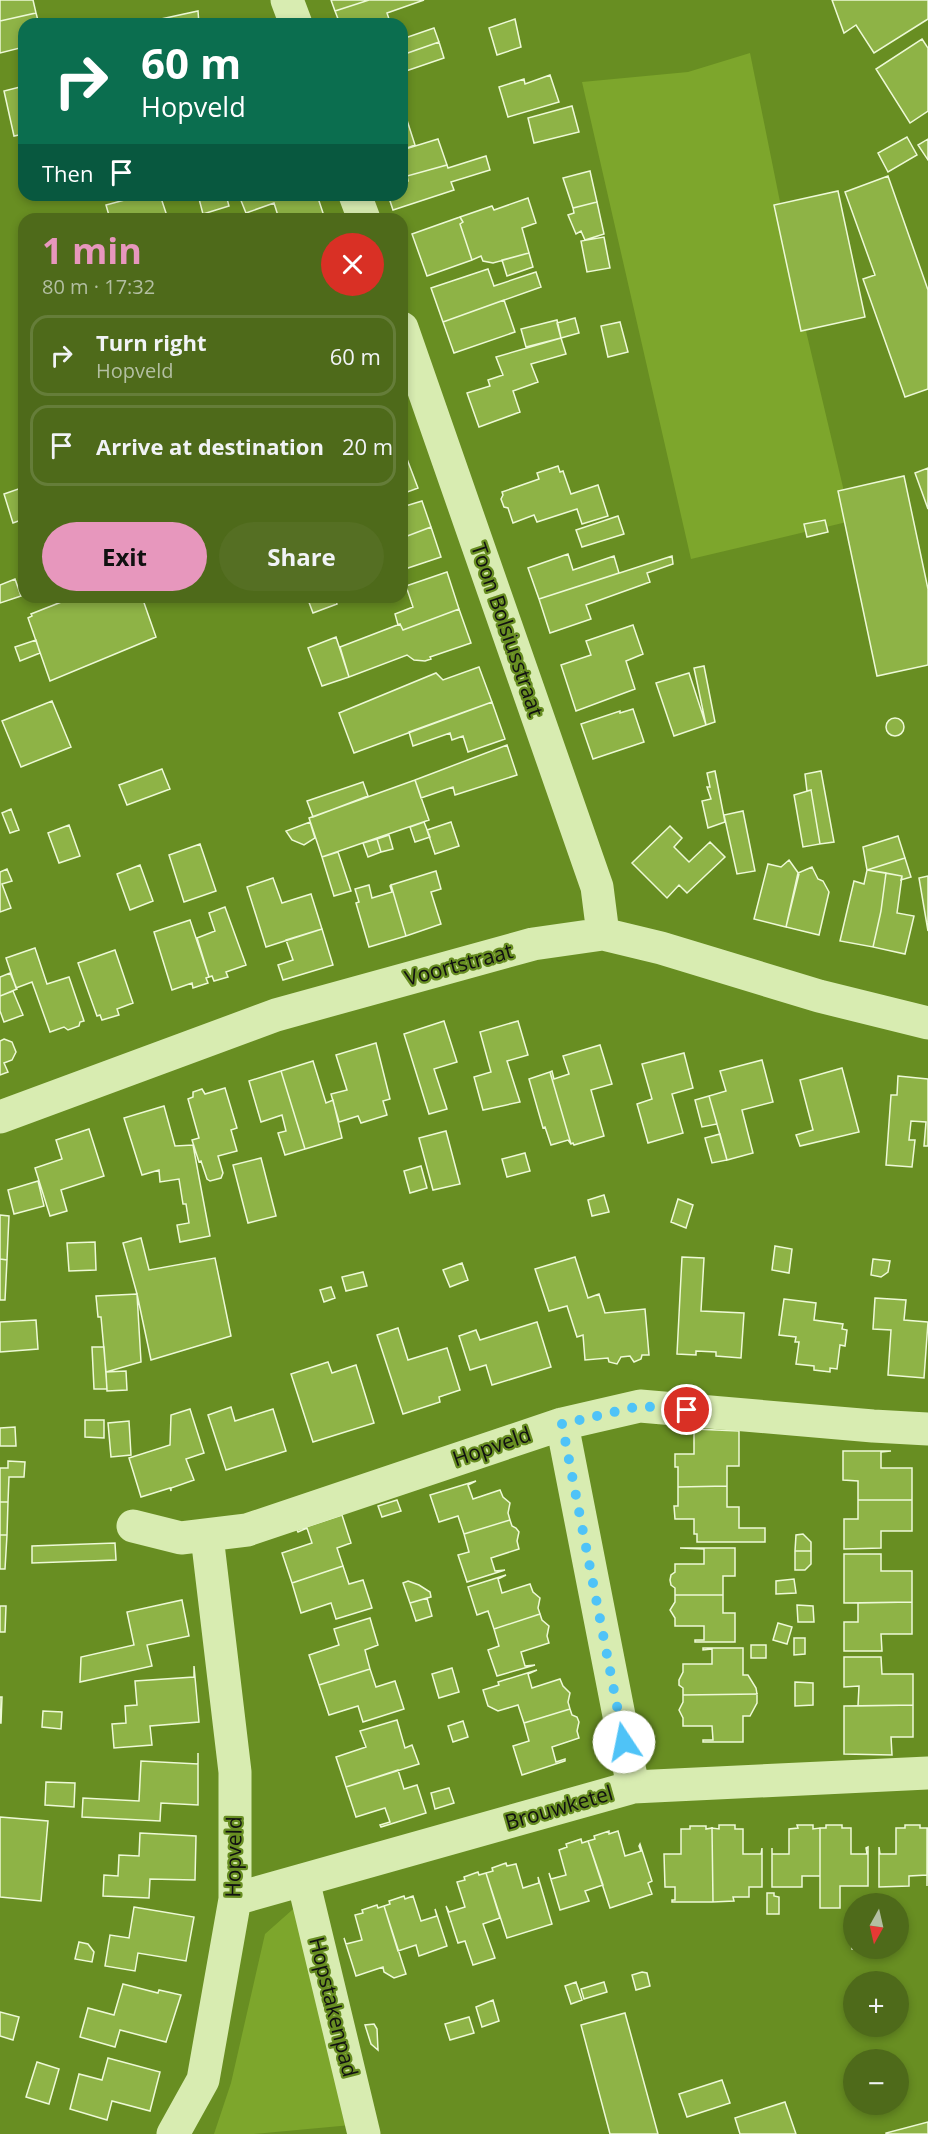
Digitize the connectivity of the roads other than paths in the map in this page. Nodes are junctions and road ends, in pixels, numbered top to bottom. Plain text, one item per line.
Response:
1 (287, 0) edge
2 (294, 18) edge
3 (408, 345) edge
4 (603, 934) junction
5 (928, 1023) edge
6 (0, 1117) edge
7 (562, 1424) junction
8 (928, 1429) edge
9 (133, 1526) dead end
10 (207, 1536) junction
11 (928, 1773) edge
12 (633, 1787) junction
13 (303, 1880) junction
14 (235, 1899) junction
15 (173, 2134) edge
16 (364, 2134) edge

1 - 2 street
3 - 4 street, Toon Bolsiusstraat
4 - 5 street, Voortstraat
4 - 6 street, Voortstraat
7 - 8 street, Hopveld
7 - 10 street, Hopveld
7 - 12 street
9 - 10 street, Hopveld
10 - 14 street, Hopveld
11 - 12 street, Brouwketel
12 - 13 street, Brouwketel
13 - 14 street, Brouwketel
13 - 16 street, Hopstakenpad
14 - 15 street, Hopveld

